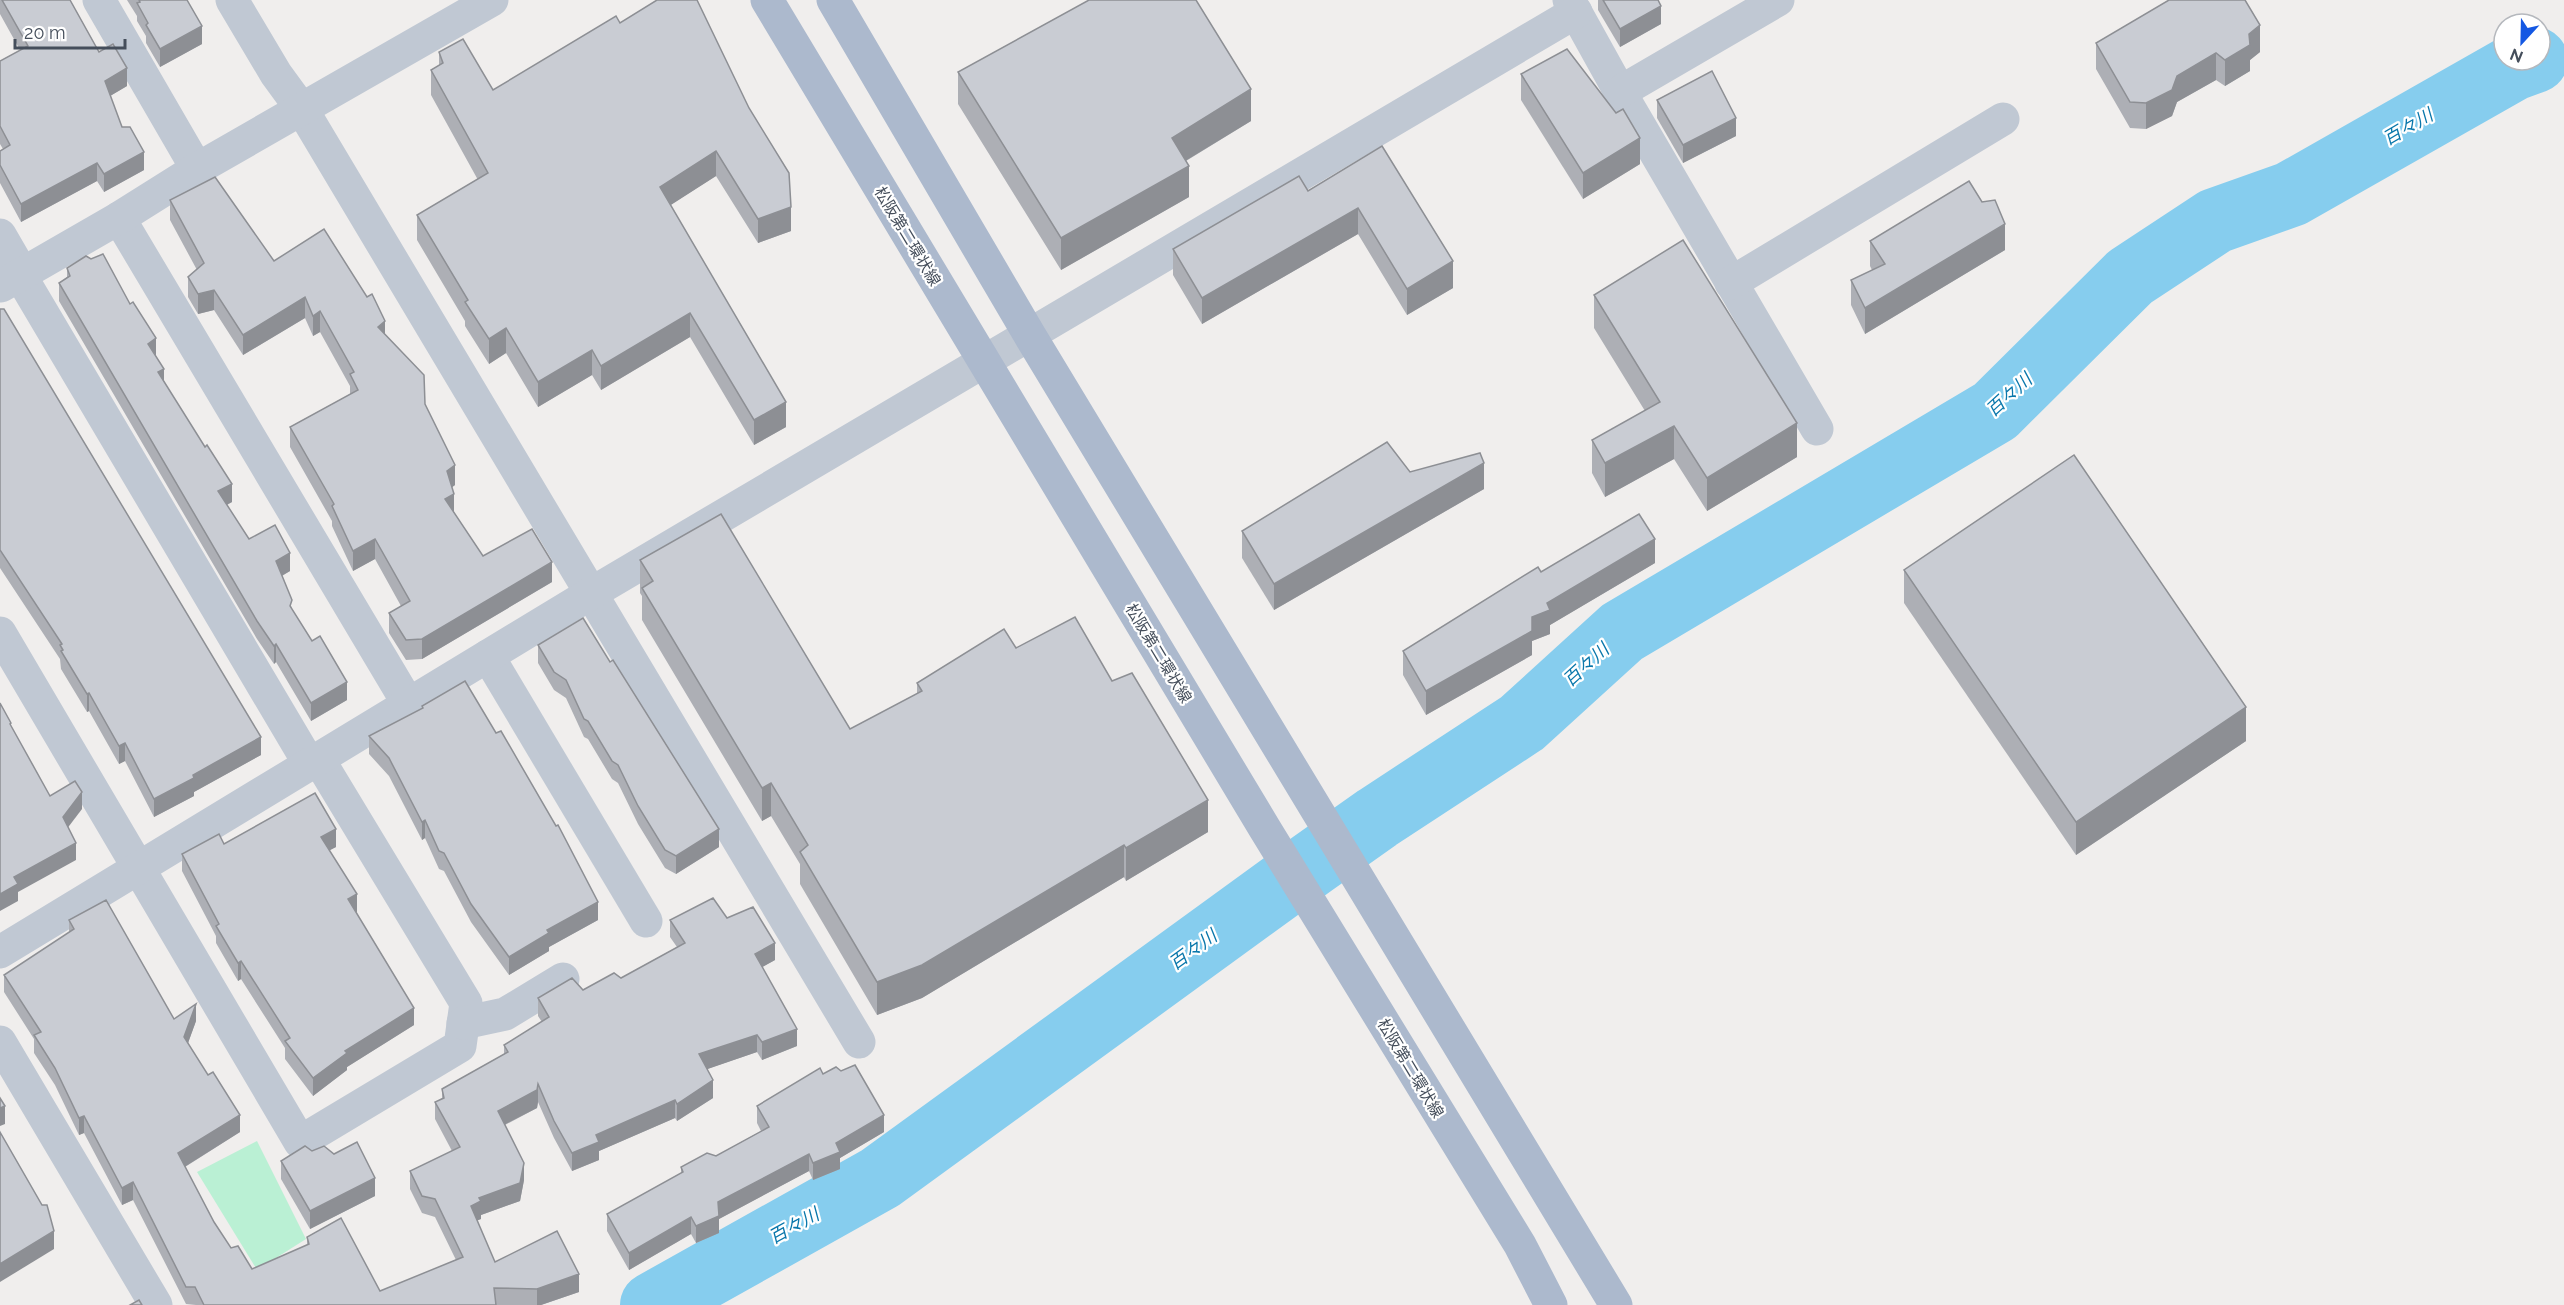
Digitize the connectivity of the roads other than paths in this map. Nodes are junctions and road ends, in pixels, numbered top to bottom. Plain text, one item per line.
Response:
1 (99, 0) edge
2 (232, 0) edge
3 (492, 0) edge
4 (767, 0) edge
5 (833, 0) edge
6 (1778, 0) edge
7 (1573, 6) edge
8 (1620, 92) junction
9 (303, 111) junction
10 (2003, 119) dead end
11 (197, 169) junction
12 (119, 218) junction
13 (0, 235) edge
14 (14, 278) edge
15 (1731, 283) junction
16 (1029, 334) junction
17 (983, 362) junction
18 (1817, 429) dead end
19 (590, 594) junction
20 (0, 633) edge
21 (488, 657) junction
22 (408, 705) junction
23 (314, 762) junction
24 (140, 869) junction
25 (646, 921) dead end
26 (0, 951) edge
27 (563, 979) dead end
28 (463, 1023) junction
29 (0, 1042) edge
30 (859, 1042) dead end
31 (156, 1305) edge
32 (1551, 1305) edge
33 (1616, 1305) edge

1 - 11 street
2 - 9 street
3 - 9 street
4 - 17 main road, 松阪第二環状線
5 - 16 main road
6 - 8 street
7 - 8 street
7 - 16 street
8 - 15 street
9 - 11 street
9 - 19 street
10 - 15 street
11 - 12 street
12 - 14 street
12 - 22 street
13 - 14 street
14 - 23 street
15 - 18 street
16 - 17 street
16 - 33 main road
17 - 19 street
17 - 32 main road, 松阪第二環状線
19 - 21 street
19 - 30 street
20 - 24 street
21 - 22 street
21 - 25 street
22 - 23 street
23 - 24 street
23 - 28 street
24 - 26 street
24 - 28 street
27 - 28 street
29 - 31 street

